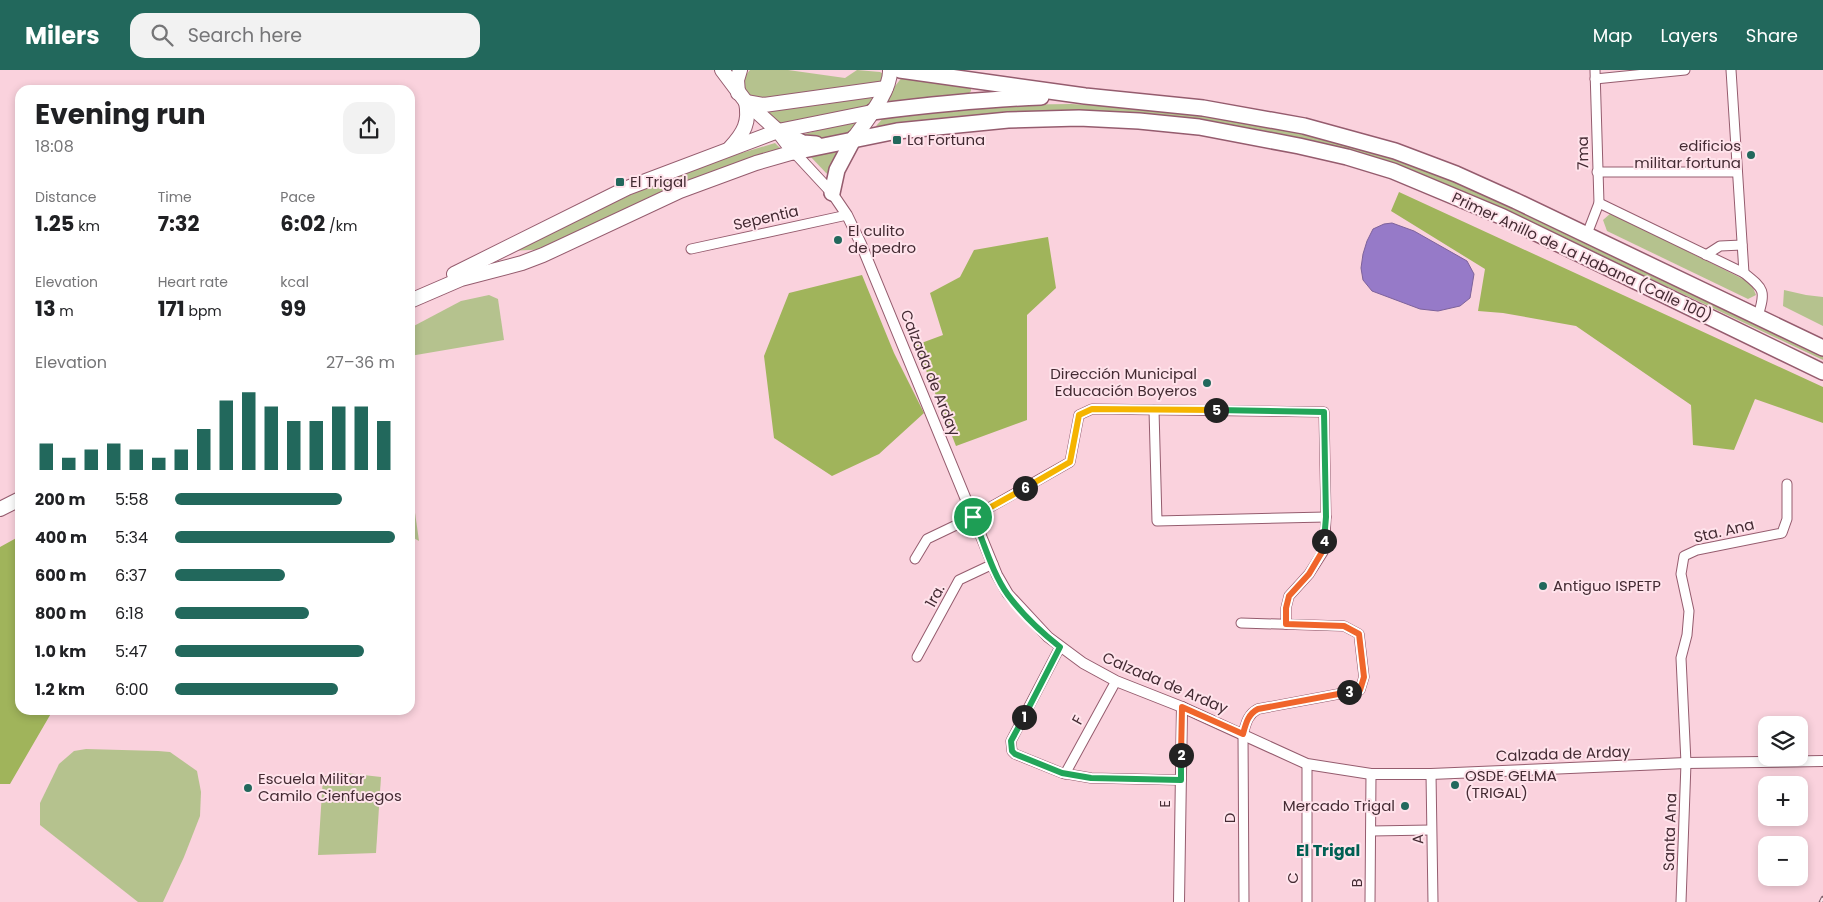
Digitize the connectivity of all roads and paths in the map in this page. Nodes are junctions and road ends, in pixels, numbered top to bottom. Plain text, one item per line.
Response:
1 (722, 70) edge
2 (740, 70) edge
3 (890, 70) edge
4 (900, 70) edge
5 (1685, 70) edge
6 (1731, 70) edge
7 (1595, 75) edge
8 (886, 88) junction
9 (1085, 96) junction
10 (742, 97) junction
11 (872, 112) junction
12 (778, 131) junction
13 (854, 138) junction
14 (827, 144) junction
15 (727, 151) junction
16 (794, 152) junction
17 (1597, 172) junction
18 (1737, 172) junction
19 (832, 193) junction
20 (1599, 202) junction
21 (847, 215) junction
22 (1587, 234) junction
23 (1742, 246) junction
24 (691, 249) dead end
25 (501, 250) junction
26 (1706, 255) junction
27 (501, 268) junction
28 (1744, 274) junction
29 (415, 297) edge
30 (415, 298) edge
31 (1758, 316) junction
32 (1823, 348) edge
33 (1823, 372) edge
34 (1154, 410) junction
35 (1787, 484) dead end
36 (15, 502) edge
37 (0, 509) edge
38 (973, 517) junction
39 (1326, 517) junction
40 (915, 559) dead end
41 (993, 564) junction
42 (1241, 623) dead end
43 (1286, 624) junction
44 (1060, 647) junction
45 (917, 657) dead end
46 (1116, 680) junction
47 (1182, 707) junction
48 (1243, 734) junction
49 (1823, 761) edge
50 (1686, 763) junction
51 (1307, 764) junction
52 (1065, 774) junction
53 (1371, 774) junction
54 (1431, 774) junction
55 (1181, 780) junction
56 (1431, 830) junction
57 (1371, 831) junction
58 (1179, 902) edge
59 (1244, 902) edge
60 (1307, 902) edge
61 (1370, 902) edge
62 (1434, 902) edge
63 (1681, 902) edge

1 - 10 highway
2 - 10 highway
3 - 8 highway
4 - 9 highway
5 - 7 street
6 - 18 street
7 - 17 street, 7ma
8 - 10 highway
8 - 11 highway
9 - 11 highway
9 - 22 highway, Primer Anillo de La Habana (Calle 100)
10 - 12 highway
10 - 15 highway
11 - 12 highway
11 - 13 highway
12 - 14 highway
12 - 15 highway
12 - 16 highway
13 - 14 highway, Primer Anillo de La Habana (Calle 100)
13 - 19 highway
13 - 33 highway, Primer Anillo de La Habana (Calle 100)
14 - 16 highway, Primer Anillo de La Habana (Calle 100)
15 - 25 highway
16 - 19 street, Calzada de Arday
16 - 27 highway
17 - 18 street
17 - 20 street, 7ma
18 - 23 street
19 - 21 street, Calzada de Arday
20 - 22 street, 7ma
20 - 26 street
21 - 24 street, Sepentia
21 - 38 street, Calzada de Arday
22 - 31 highway, Primer Anillo de La Habana (Calle 100)
23 - 26 street
23 - 28 street
25 - 27 highway
25 - 29 highway
26 - 28 street
27 - 30 highway
28 - 31 street
31 - 32 highway, Primer Anillo de La Habana (Calle 100)
34 - 38 street
34 - 39 street
34 - 39 street
35 - 50 street, Sta. Ana
36 - 37 highway
38 - 40 street
38 - 41 street, Calzada de Arday
39 - 43 street
41 - 44 street, Calzada de Arday
41 - 45 street, 1ra.
42 - 43 street
43 - 48 street
44 - 46 street, Calzada de Arday
44 - 52 street
46 - 47 street, Calzada de Arday
46 - 52 street, F
47 - 48 street, Calzada de Arday
47 - 55 street, E
48 - 51 street, Calzada de Arday
48 - 59 street, D
49 - 50 street, Calzada de Arday
50 - 54 street, Calzada de Arday
50 - 63 street, Santa Ana
51 - 53 street, Calzada de Arday
51 - 60 street, C
52 - 55 street
53 - 54 street, Calzada de Arday
53 - 57 street, B
54 - 56 street, A
55 - 58 street, E
56 - 57 street
56 - 62 street, A
57 - 61 street, B

